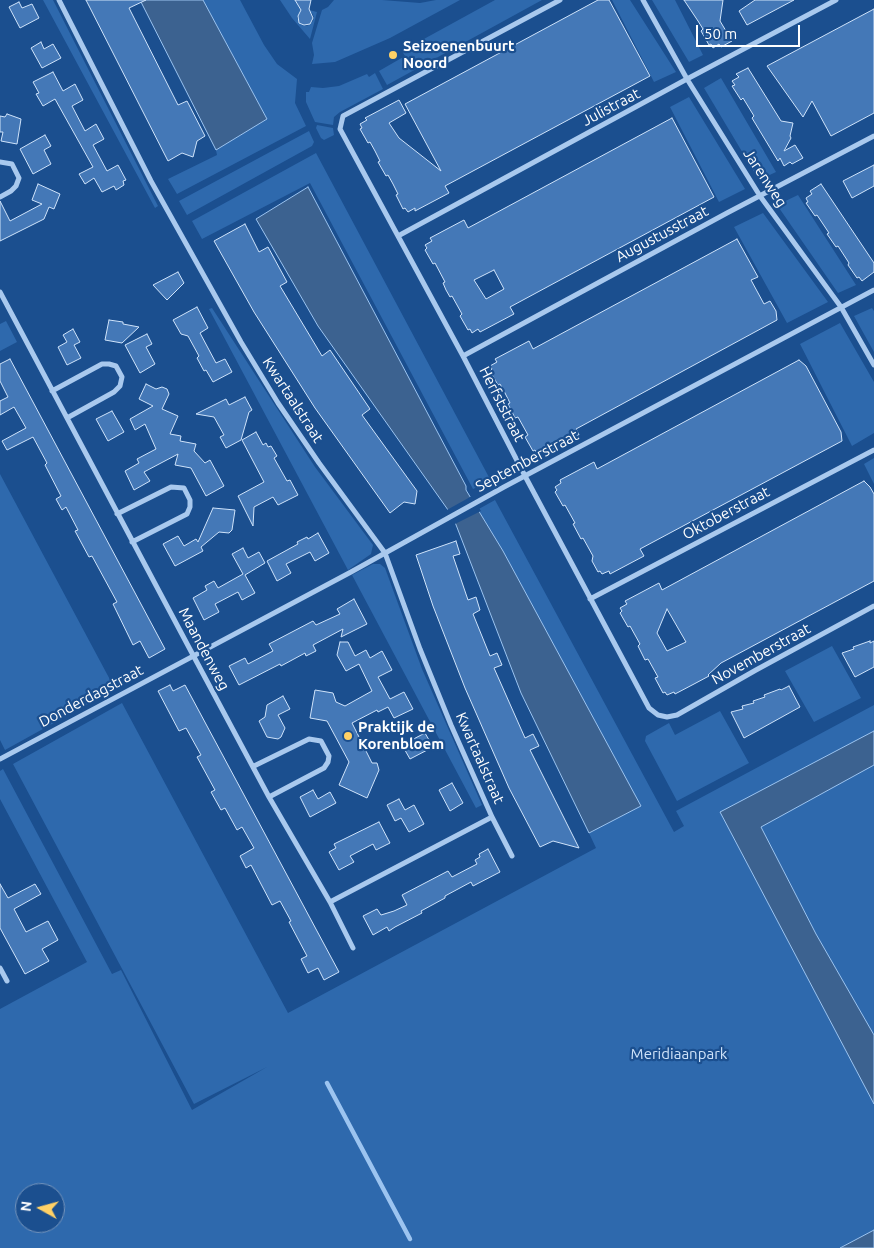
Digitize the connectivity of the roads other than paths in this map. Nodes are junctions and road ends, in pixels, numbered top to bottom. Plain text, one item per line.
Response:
1 (59, 0) edge
2 (560, 0) edge
3 (643, 0) edge
4 (836, 0) edge
5 (687, 79) junction
6 (874, 136) edge
7 (0, 162) edge
8 (760, 196) junction
9 (0, 197) edge
10 (398, 236) junction
11 (874, 290) edge
12 (0, 292) edge
13 (841, 307) junction
14 (463, 356) junction
15 (874, 365) edge
16 (52, 391) junction
17 (67, 418) junction
18 (874, 450) edge
19 (525, 476) junction
20 (118, 514) junction
21 (132, 542) junction
22 (385, 553) junction
23 (590, 599) junction
24 (874, 606) edge
25 (193, 655) junction
26 (658, 715) joint
27 (0, 759) edge
28 (254, 766) junction
29 (269, 797) junction
30 (492, 817) junction
31 (512, 856) dead end
32 (330, 902) junction
33 (353, 948) dead end
34 (0, 968) edge
35 (7, 981) dead end

1 - 22 street, Kwartaalstraat
2 - 10 street, Herfststraat
3 - 5 street, Jarenweg
4 - 5 street, Julistraat
5 - 8 street, Jarenweg
5 - 10 street, Julistraat
6 - 8 street, Augustusstraat
7 - 9 street
8 - 13 street, Jarenweg
8 - 14 street, Augustusstraat
10 - 14 street, Herfststraat
11 - 13 street, Septemberstraat
12 - 16 street, Maandenweg
13 - 15 street, Jarenweg
13 - 19 street, Septemberstraat
14 - 19 street, Herfststraat
16 - 17 street, Maandenweg
16 - 17 street
17 - 20 street, Maandenweg
18 - 23 street, Oktoberstraat
19 - 22 street, Septemberstraat
19 - 23 street, Herfststraat
20 - 21 street, Maandenweg
20 - 21 street
21 - 25 street, Maandenweg
22 - 25 street, Septemberstraat
22 - 30 street, Kwartaalstraat
23 - 26 street, Herfststraat
24 - 26 street, Novemberstraat
25 - 27 street, Donderdagstraat
25 - 28 street, Maandenweg
28 - 29 street, Maandenweg
28 - 29 street
29 - 32 street, Maandenweg
30 - 31 street, Kwartaalstraat
30 - 32 street, Kwartaalstraat
32 - 33 street, Maandenweg
34 - 35 street

